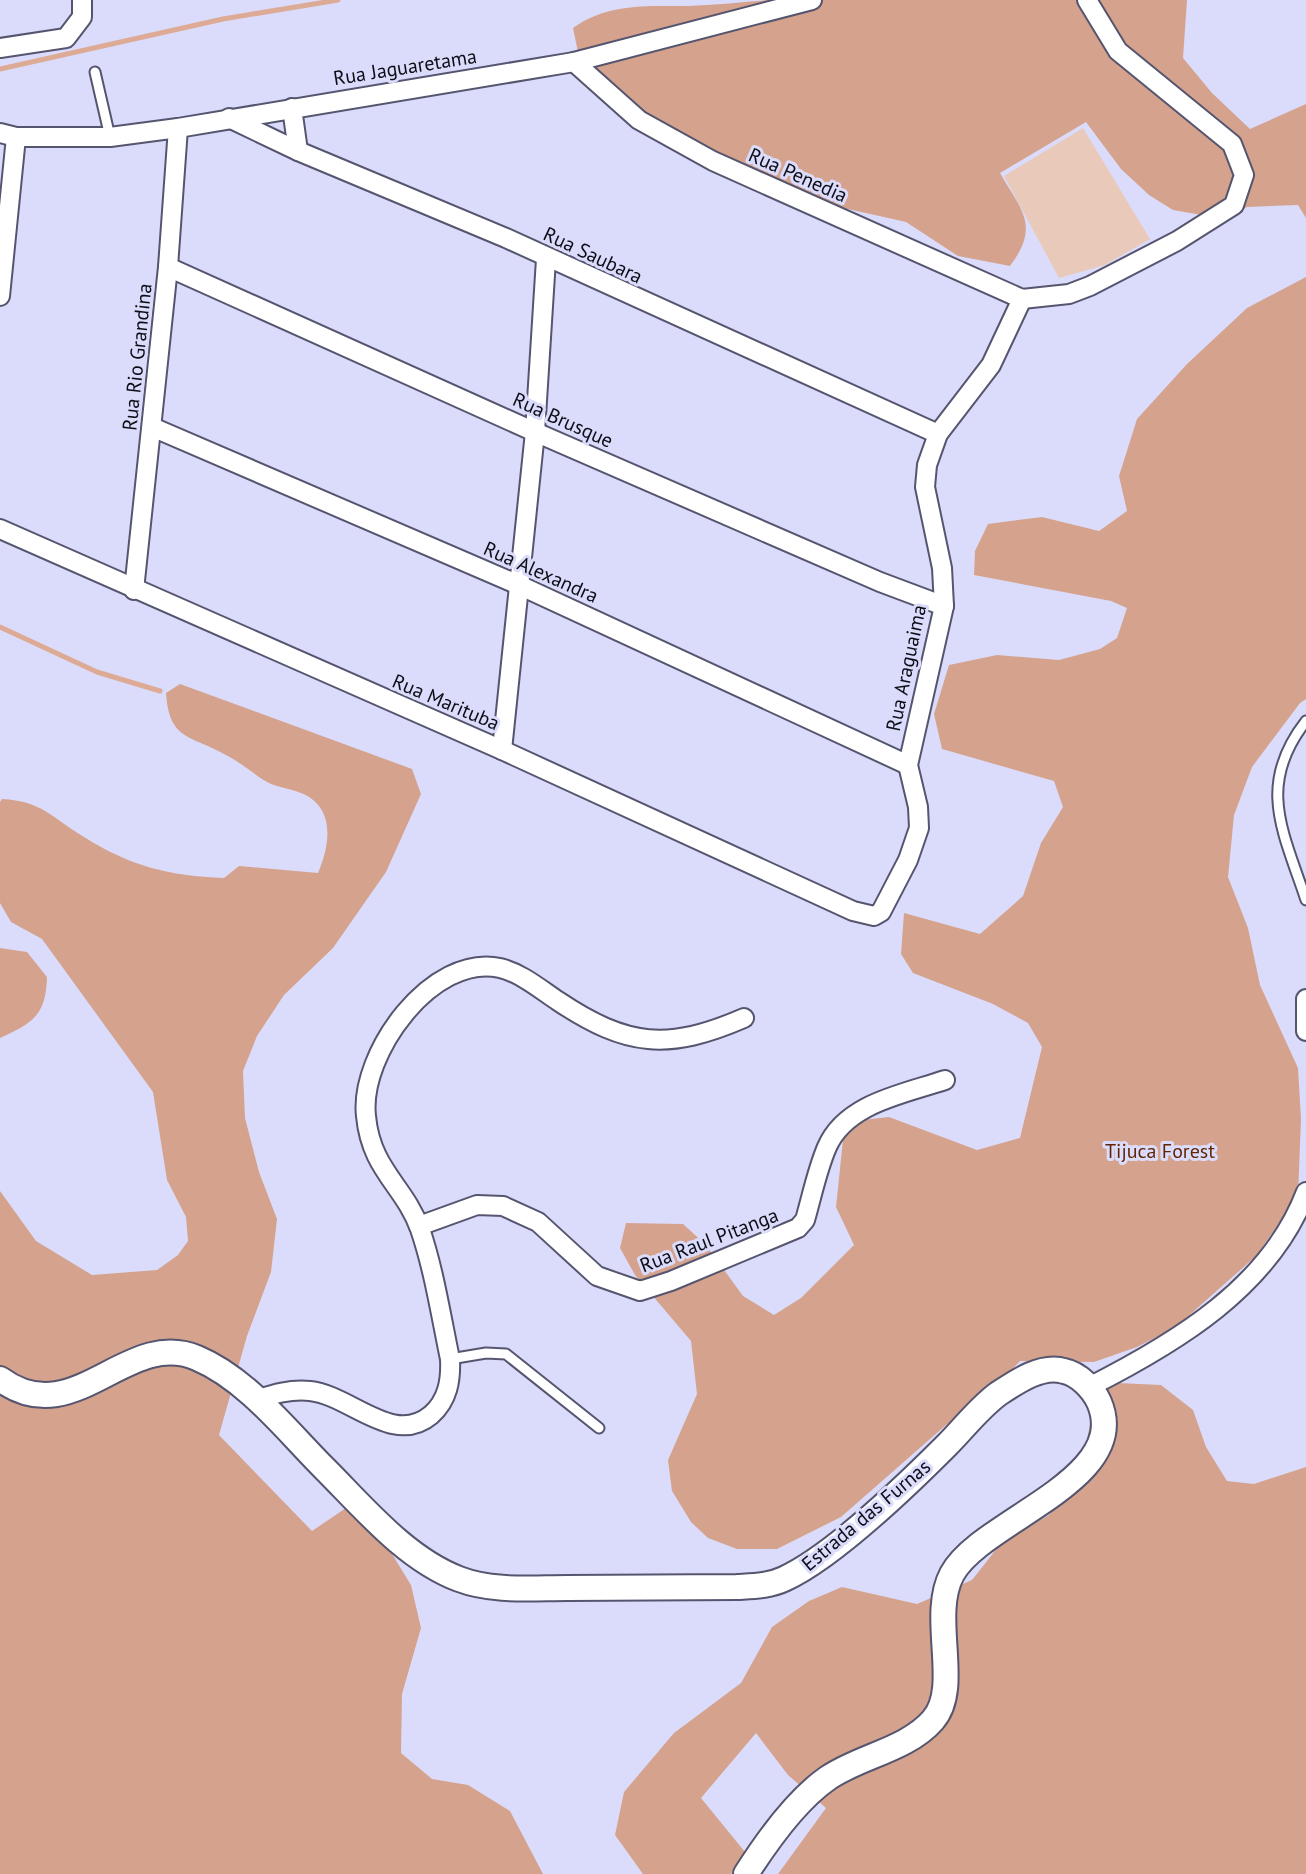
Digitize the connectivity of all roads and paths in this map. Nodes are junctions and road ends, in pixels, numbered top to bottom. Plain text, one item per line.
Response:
1 (82, 0) edge
2 (812, 0) edge
3 (1087, 0) edge
4 (2, 46) edge
5 (574, 62) junction
6 (95, 72) dead end
7 (292, 108) junction
8 (229, 118) junction
9 (178, 128) junction
10 (8, 135) edge
11 (110, 137) junction
12 (298, 151) junction
13 (546, 259) junction
14 (168, 267) junction
15 (0, 296) edge
16 (1022, 299) junction
17 (152, 427) junction
18 (535, 432) junction
19 (938, 434) junction
20 (0, 529) edge
21 (521, 586) junction
22 (134, 590) junction
23 (944, 606) junction
24 (1306, 721) edge
25 (502, 750) junction
26 (908, 765) junction
27 (1306, 900) edge
28 (874, 916) joint
29 (1306, 999) edge
30 (744, 1018) dead end
31 (1306, 1031) edge
32 (945, 1080) dead end
33 (1306, 1192) edge
34 (419, 1226) junction
35 (450, 1359) junction
36 (0, 1379) edge
37 (1089, 1387) junction
38 (255, 1400) junction
39 (599, 1428) dead end
40 (746, 1874) edge

1 - 4 street
2 - 5 street, Rua Jaguaretama
3 - 16 street
5 - 7 street, Rua Jaguaretama
5 - 16 street, Rua Penedia
6 - 11 lane
7 - 8 street, Rua Jaguaretama
7 - 12 street
8 - 9 street, Rua Jaguaretama
8 - 12 street, Rua Saubara
9 - 11 street, Rua Jaguaretama
9 - 14 street, Rua Rio Grandina
10 - 11 street, Rua Jaguaretama
10 - 15 street
12 - 13 street, Rua Saubara
13 - 18 street
13 - 19 street, Rua Saubara
14 - 17 street, Rua Rio Grandina
14 - 18 street, Rua Brusque
16 - 19 street, Rua Araguaima
17 - 21 street, Rua Alexandra
17 - 22 street, Rua Rio Grandina
18 - 21 street
18 - 23 street, Rua Brusque
19 - 23 street, Rua Araguaima
20 - 22 street, Rua Marituba
21 - 25 street
21 - 26 street, Rua Alexandra
22 - 25 street, Rua Marituba
23 - 26 street, Rua Araguaima
24 - 27 lane
25 - 28 street, Rua Marituba
26 - 28 street, Rua Araguaima
29 - 31 street
30 - 34 street
32 - 34 street, Rua Raul Pitanga
33 - 37 street
34 - 35 street
35 - 38 street
35 - 39 lane
36 - 38 main road, Estrada das Furnas
37 - 38 main road, Estrada das Furnas
37 - 40 main road

